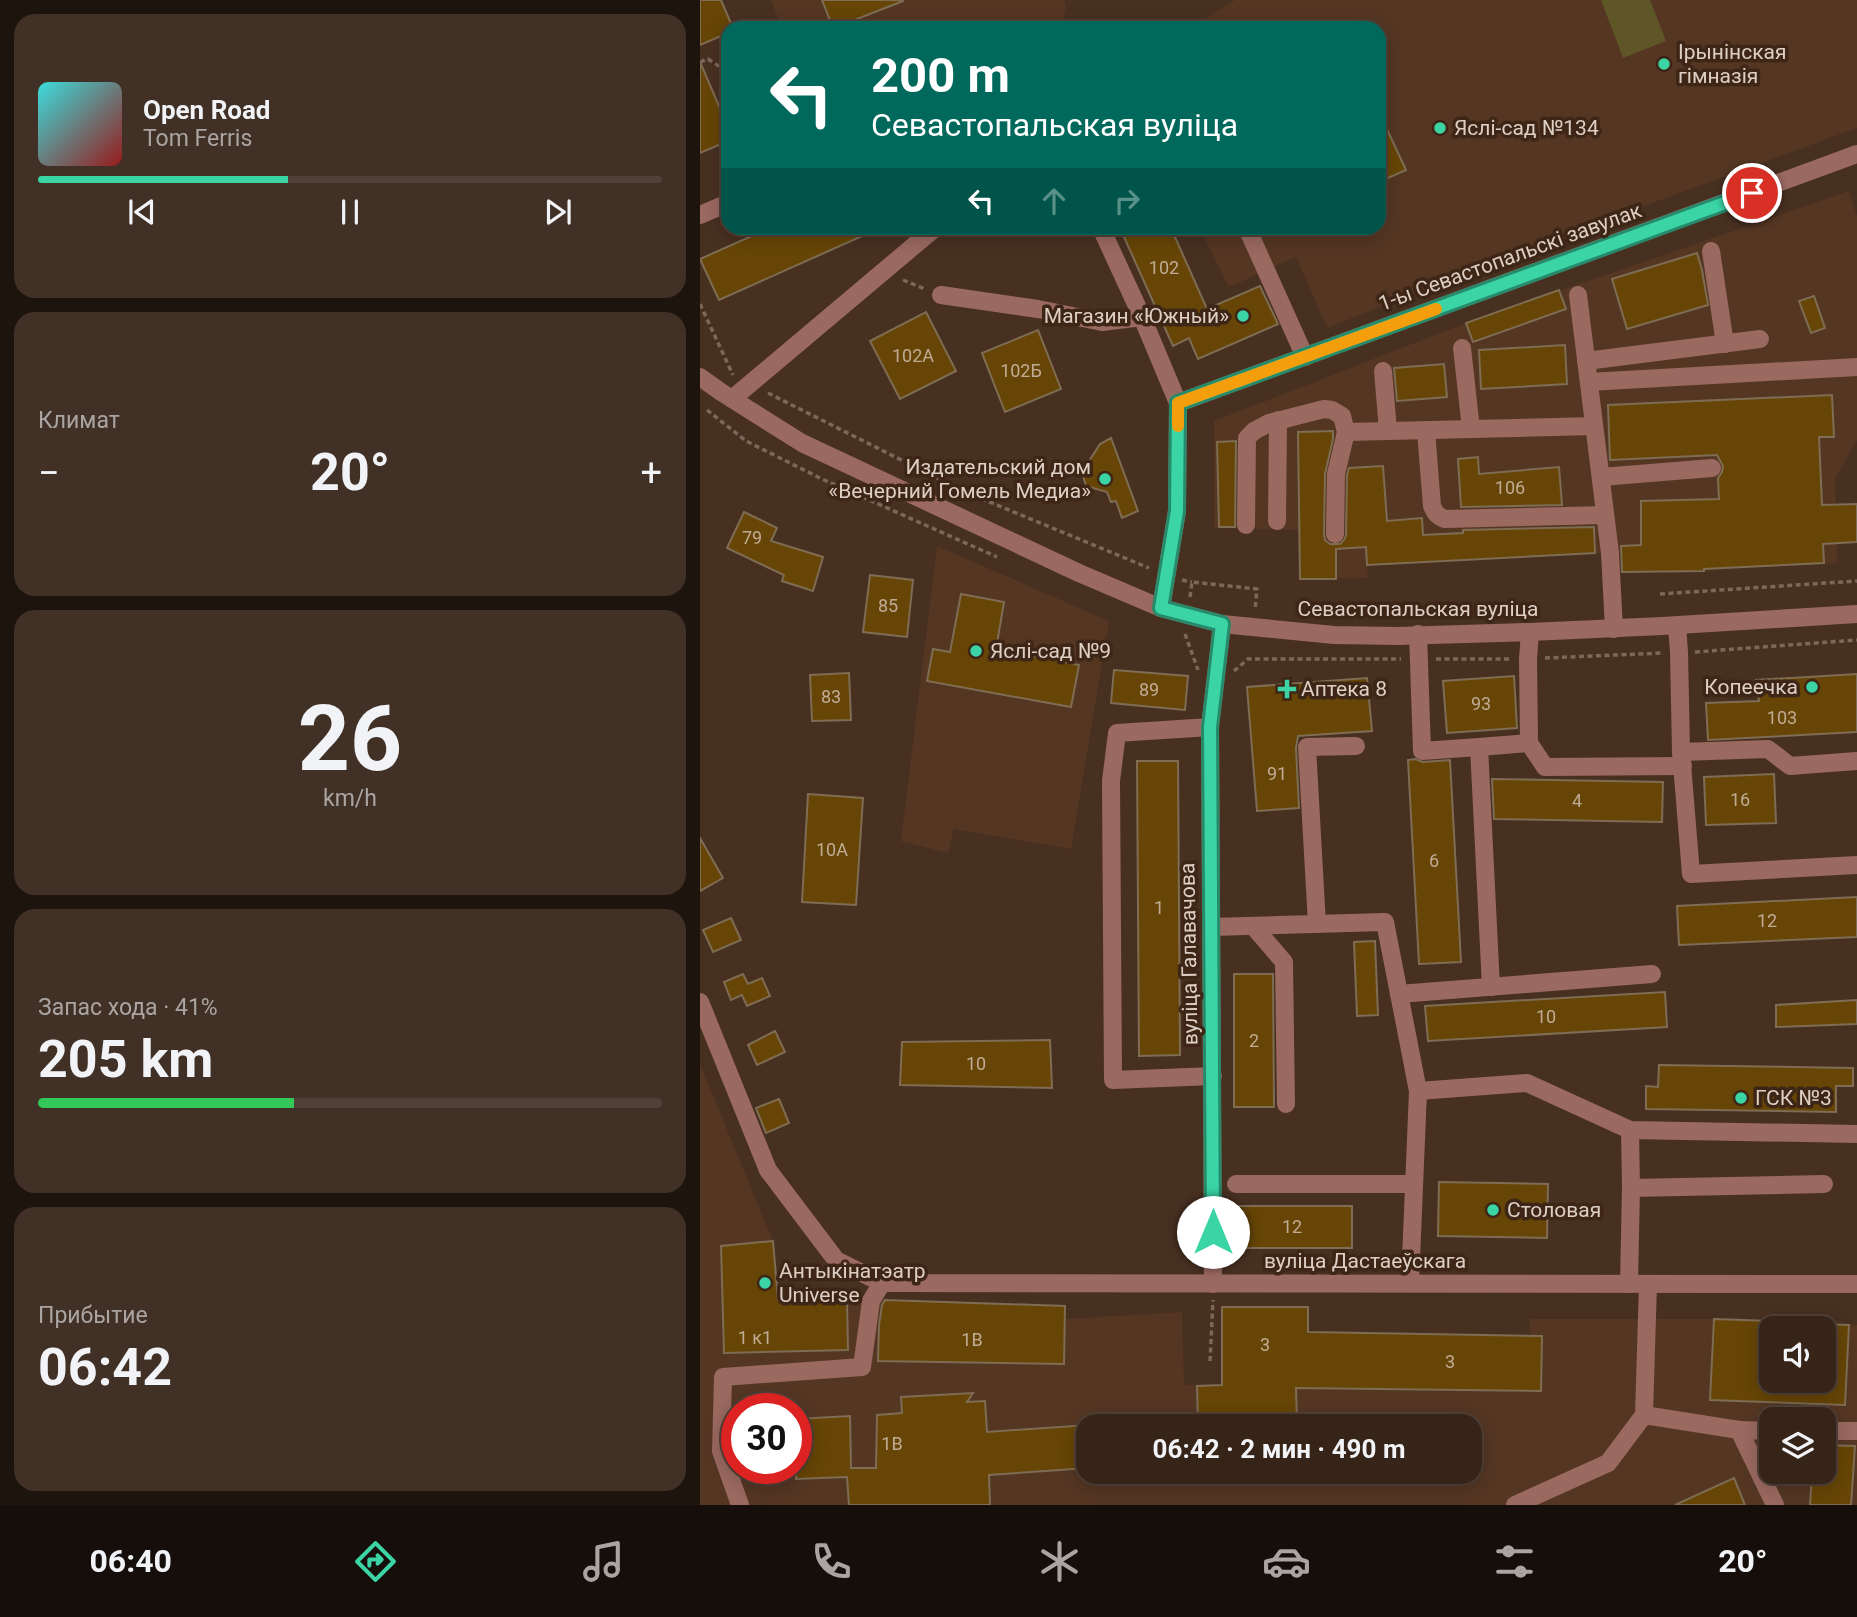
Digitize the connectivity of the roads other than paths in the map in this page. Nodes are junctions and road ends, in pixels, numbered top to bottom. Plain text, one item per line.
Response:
1 (1857, 154) edge
2 (721, 206) edge
3 (700, 215) edge
4 (926, 235) edge
5 (1104, 235) edge
6 (1250, 235) edge
7 (1711, 251) dead end
8 (941, 295) road end
9 (1578, 295) dead end
10 (1142, 317) junction
11 (1760, 339) dead end
12 (1725, 344) junction
13 (1462, 348) dead end
14 (1305, 357) junction
15 (1586, 361) junction
16 (1857, 367) edge
17 (1383, 371) dead end
18 (700, 377) edge
19 (1589, 382) junction
20 (732, 399) junction
21 (1178, 403) junction
22 (1278, 420) junction
23 (1594, 426) junction
24 (1471, 429) junction
25 (1426, 431) junction
26 (1346, 432) junction
27 (1388, 432) junction
28 (1712, 468) dead end
29 (1601, 477) junction
30 (1605, 514) junction
31 (1277, 521) dead end
32 (1246, 525) dead end
33 (1335, 534) dead end
34 (1161, 608) junction
35 (1857, 614) edge
36 (1222, 624) junction
37 (1677, 625) junction
38 (1614, 629) junction
39 (1530, 632) junction
40 (1418, 635) junction
41 (1210, 727) junction
42 (1529, 743) junction
43 (1356, 747) dead end
44 (1479, 747) junction
45 (1682, 759) junction
46 (1857, 761) edge
47 (1857, 865) edge
48 (1317, 924) junction
49 (1253, 926) junction
50 (1212, 927) junction
51 (1652, 974) dead end
52 (1491, 987) junction
53 (1399, 994) junction
54 (700, 1002) edge
55 (1213, 1076) junction
56 (1418, 1091) junction
57 (1286, 1104) dead end
58 (1630, 1130) junction
59 (1857, 1134) edge
60 (1236, 1184) dead end
61 (1414, 1184) junction
62 (1824, 1184) dead end
63 (1631, 1188) junction
64 (882, 1283) junction
65 (1410, 1283) junction
66 (1648, 1283) junction
67 (1857, 1283) edge
68 (1213, 1284) junction
69 (1629, 1284) junction
70 (1644, 1415) junction
71 (1740, 1430) junction
72 (1759, 1430) edge
73 (1836, 1431) edge
74 (1857, 1431) edge
75 (740, 1505) edge
76 (1515, 1505) edge
77 (1775, 1505) edge

1 - 14 street, 1-ы Севастопальскі завулак
2 - 3 street
4 - 20 street
5 - 10 street
6 - 14 street
7 - 12 street
8 - 10 street
9 - 15 street
10 - 21 street
11 - 12 street
12 - 15 street
13 - 24 street
14 - 21 street, 1-ы Севастопальскі завулак
15 - 19 street
16 - 19 street
17 - 27 street
18 - 20 street, Севастопальская вуліца
19 - 23 street
20 - 34 street, Севастопальская вуліца
21 - 34 street
22 - 26 street
22 - 31 street
22 - 32 street
23 - 24 street
23 - 29 street
24 - 25 street
25 - 27 street
25 - 30 street
26 - 27 street
26 - 33 street
28 - 29 street
29 - 30 street
30 - 38 street
34 - 36 street, Севастопальская вуліца
35 - 37 street, Севастопальская вуліца
36 - 40 street, Севастопальская вуліца
36 - 41 street, вуліца Галавачова
37 - 38 street, Севастопальская вуліца
37 - 45 street
38 - 39 street, Севастопальская вуліца
39 - 40 street, Севастопальская вуліца
39 - 42 street
40 - 44 street
41 - 50 street, вуліца Галавачова
41 - 55 street
42 - 44 street
42 - 45 street
43 - 48 street
44 - 52 street
45 - 46 street
45 - 47 street
48 - 49 street
48 - 53 street
49 - 50 street
49 - 57 street
50 - 55 street, вуліца Галавачова
51 - 52 street
52 - 53 street
53 - 56 street
54 - 64 street, вуліца Дастаеўскага
55 - 68 street, вуліца Галавачова
56 - 58 street
56 - 61 street
58 - 59 street
58 - 63 street
60 - 61 street
61 - 65 street
62 - 63 street
63 - 69 street
64 - 68 street, вуліца Дастаеўскага
64 - 75 street
65 - 68 street, вуліца Дастаеўскага
65 - 69 street, вуліца Дастаеўскага
66 - 67 street, вуліца Дастаеўскага
66 - 69 street, вуліца Дастаеўскага
66 - 70 street
70 - 71 street
70 - 76 street
71 - 72 street
71 - 77 street
73 - 74 street

